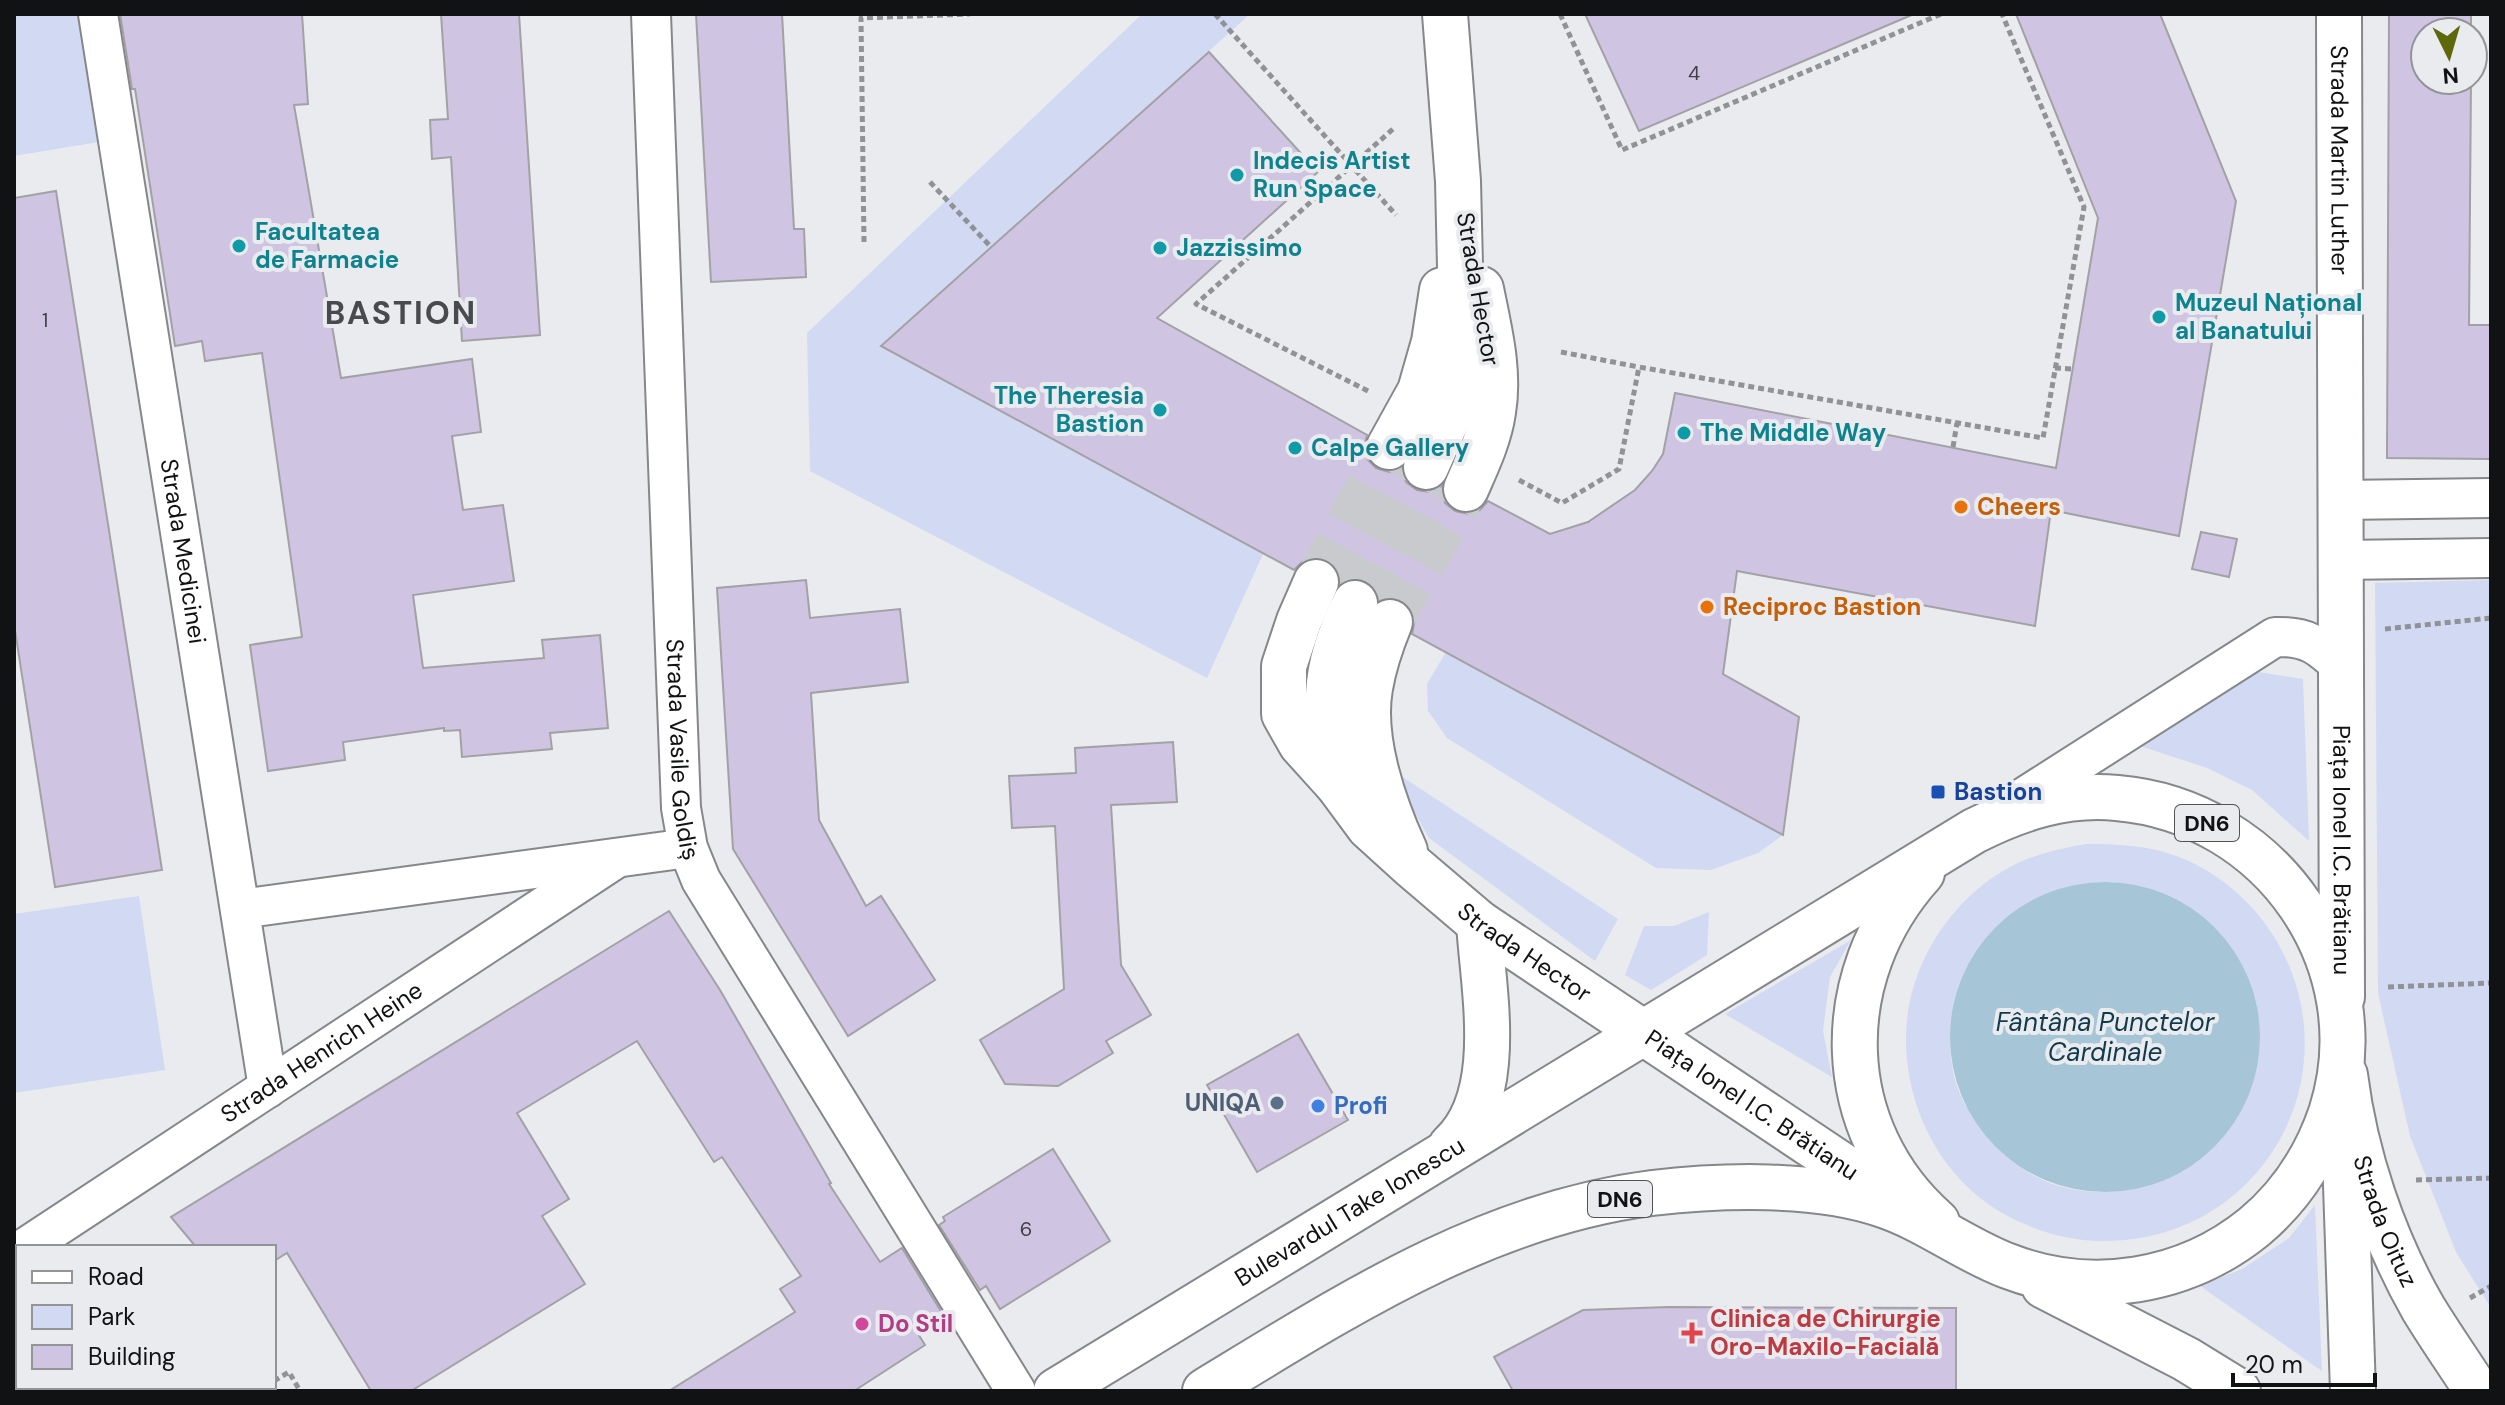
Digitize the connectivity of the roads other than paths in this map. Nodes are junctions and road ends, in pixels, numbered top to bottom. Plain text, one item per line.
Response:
1 (80, 14) edge
2 (98, 14) edge
3 (651, 14) edge
4 (1445, 14) edge
5 (2339, 14) edge
6 (111, 96) junction
7 (1458, 181) junction
8 (1407, 457) tunnel mouth
9 (1466, 489) tunnel mouth
10 (2491, 498) edge
11 (2341, 500) junction
12 (2491, 558) edge
13 (2340, 560) junction
14 (1316, 582) tunnel mouth
15 (2341, 666) junction
16 (1338, 785) junction
17 (1957, 842) junction
18 (688, 848) junction
19 (617, 858) junction
20 (1412, 866) junction
21 (240, 909) junction
22 (1479, 923) junction
23 (1644, 1032) junction
24 (2342, 1035) junction
25 (268, 1088) junction
26 (1411, 1174) junction
27 (29, 1245) edge
28 (1977, 1251) junction
29 (2186, 1359) junction
30 (1016, 1391) edge
31 (1056, 1391) edge
32 (1205, 1391) edge
33 (2223, 1391) edge
34 (2238, 1391) edge
35 (2353, 1391) edge
36 (2477, 1391) edge

1 - 6 street
2 - 6 street, Strada Medicinei
3 - 18 street, Strada Vasile Goldiș
4 - 7 main road, Strada Hector
5 - 11 main road, Strada Martin Luther
6 - 21 street, Strada Medicinei
7 - 8 main road, Strada Hector
7 - 9 main road, Strada Hector
10 - 11 street
11 - 13 main road, Piața Ionel I.C. Brătianu
12 - 13 street
13 - 15 main road, Piața Ionel I.C. Brătianu
14 - 16 main road, Strada Hector
15 - 17 street, Piața Ionel I.C. Brătianu
15 - 24 main road, Piața Ionel I.C. Brătianu
16 - 20 main road, Strada Hector
16 - 20 main road, Strada Hector
17 - 23 main road, Piața Ionel I.C. Brătianu / DN6
17 - 24 main road, Piața Ionel I.C. Brătianu / DN6
17 - 28 main road, Piața Ionel I.C. Brătianu / DN6
18 - 19 street
18 - 30 street, Strada Vasile Goldiș
19 - 21 street
19 - 25 street, Strada Henrich Heine
20 - 22 main road, Strada Hector
21 - 25 street, Strada Medicinei
22 - 23 main road, Strada Hector
22 - 26 main road
23 - 26 main road, Bulevardul Take Ionescu / DN6
23 - 28 main road, Piața Ionel I.C. Brătianu
24 - 28 main road, Piața Ionel I.C. Brătianu / DN6
24 - 35 main road, Piața Ionel I.C. Brătianu
24 - 36 main road, Strada Oituz / DN6
25 - 27 street, Strada Henrich Heine
26 - 31 main road, Bulevardul Take Ionescu / DN6
28 - 29 main road, Piața Ionel I.C. Brătianu / DN6
28 - 32 main road, DN6
29 - 33 main road
29 - 34 main road, Piața Ionel I.C. Brătianu / DN6

